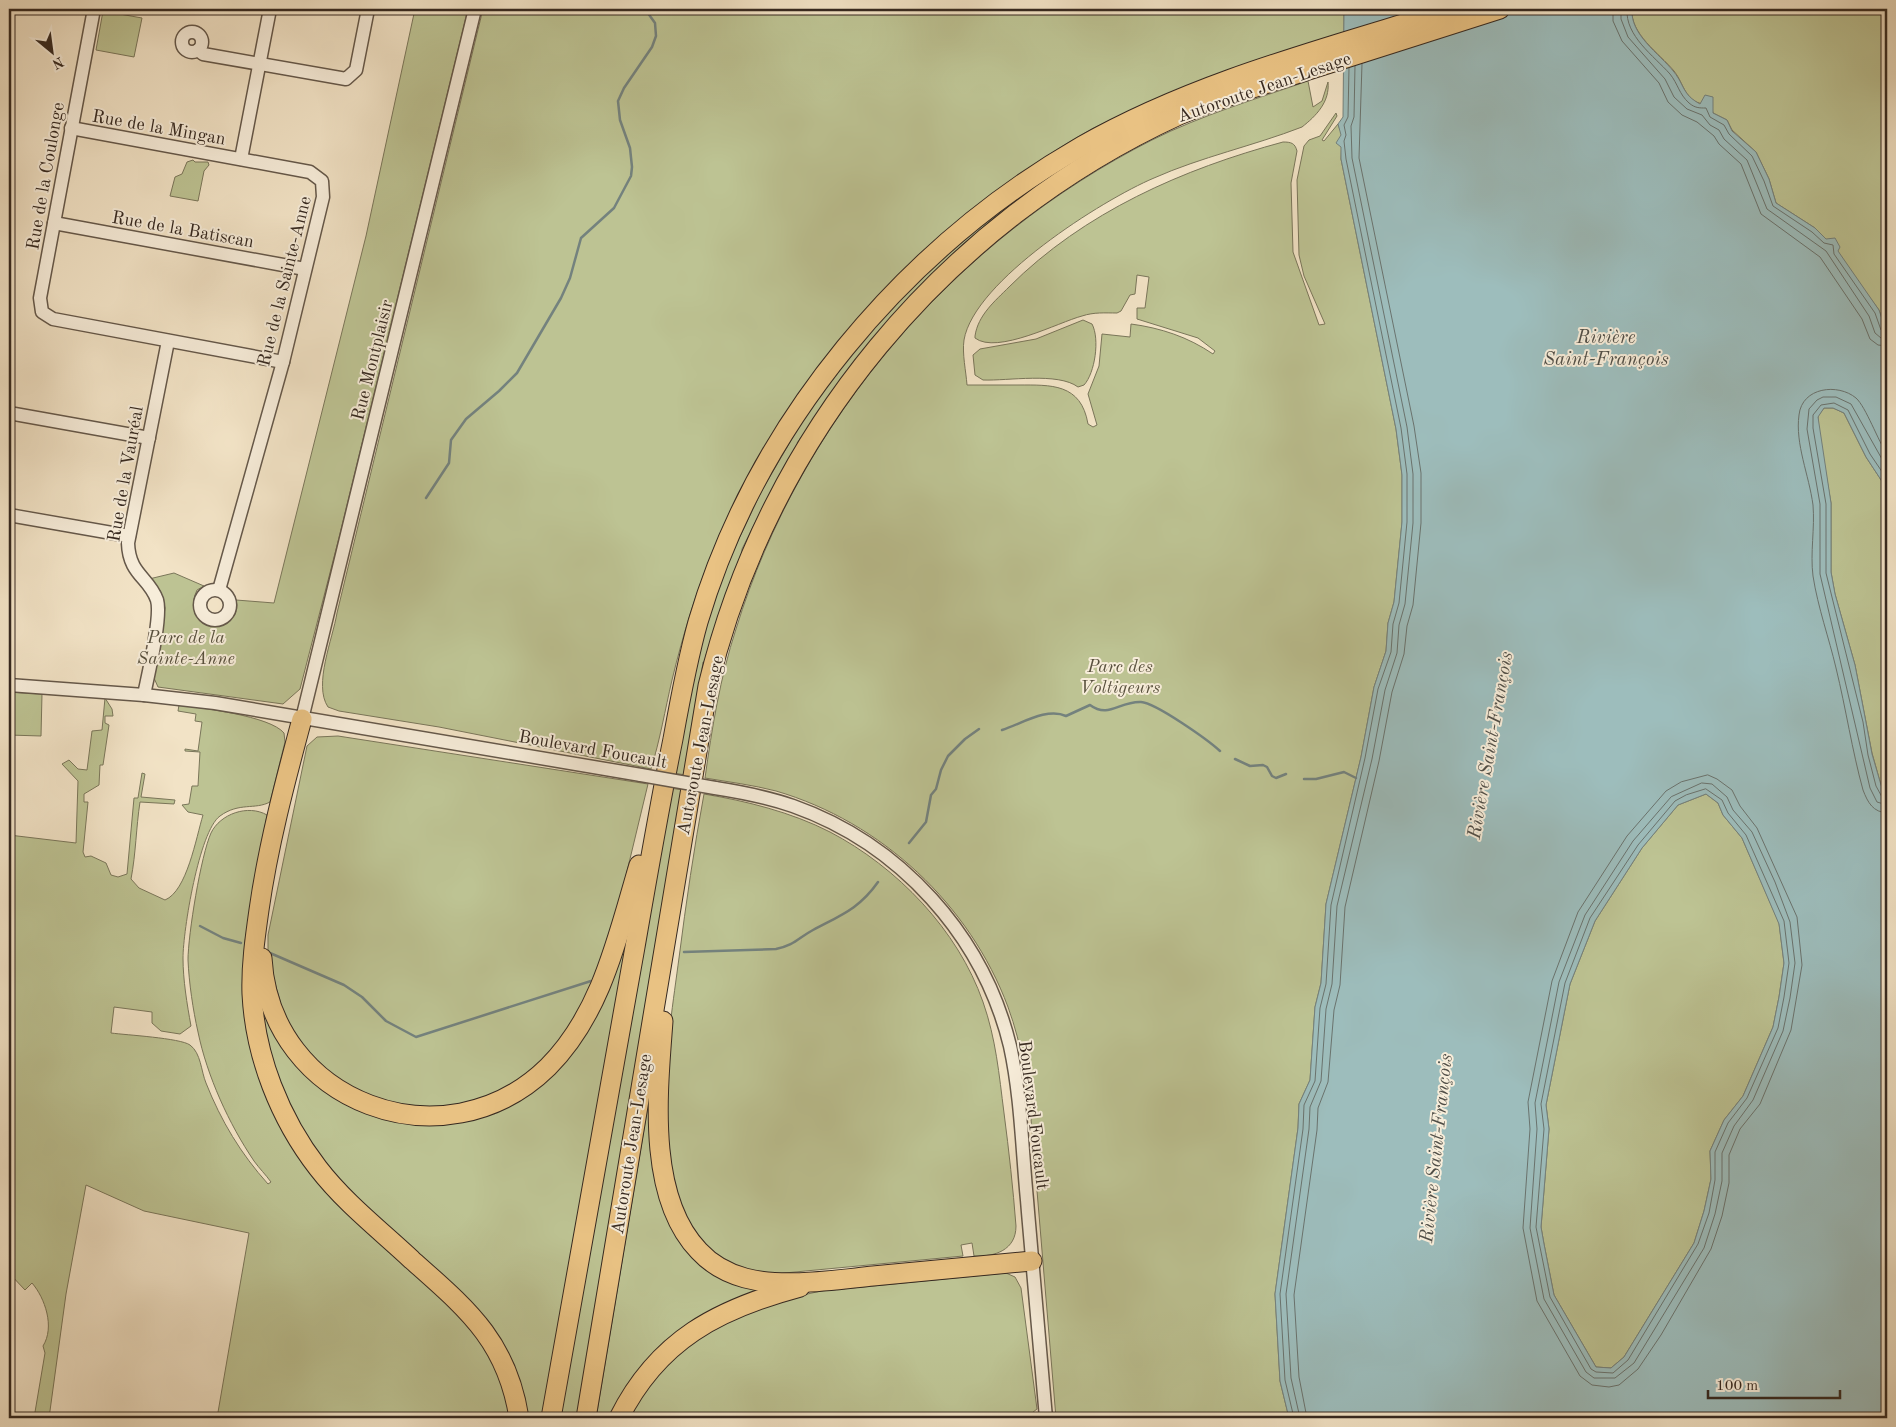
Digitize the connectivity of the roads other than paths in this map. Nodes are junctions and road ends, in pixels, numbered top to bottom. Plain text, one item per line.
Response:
1 (94, 9) edge
2 (270, 9) edge
3 (368, 9) edge
4 (475, 9) edge
5 (1452, 9) edge
6 (1500, 9) edge
7 (198, 50) dead end
8 (1324, 57) junction
9 (259, 65) junction
10 (71, 128) junction
11 (241, 159) junction
12 (54, 223) junction
13 (305, 269) junction
14 (168, 341) junction
15 (283, 362) junction
16 (9, 412) edge
17 (149, 438) junction
18 (9, 514) edge
19 (129, 536) junction
20 (219, 590) dead end
21 (9, 685) edge
22 (144, 695) junction
23 (302, 719) junction
24 (664, 785) junction
25 (260, 902) junction
26 (671, 906) junction
27 (1032, 1261) junction
28 (825, 1281) junction
29 (519, 1418) edge
30 (551, 1418) edge
31 (586, 1418) edge
32 (619, 1418) edge
33 (1046, 1418) edge

1 - 10 street, Rue de la Coulonge
2 - 9 street
3 - 9 street
4 - 23 street, Rue Montplaisir
5 - 8 highway, Autoroute Jean-Lesage
6 - 8 highway, Autoroute Jean-Lesage
7 - 9 street
8 - 24 highway, Autoroute Jean-Lesage
8 - 26 highway, Autoroute Jean-Lesage
9 - 11 street
10 - 11 street, Rue de la Mingan
10 - 12 street, Rue de la Coulonge
11 - 13 street, Rue de la Sainte-Anne
12 - 13 street, Rue de la Batiscan
12 - 14 street, Rue de la Coulonge
13 - 15 street, Rue de la Sainte-Anne
14 - 15 street, Rue de la Coulonge
14 - 17 street, Rue de la Vauréal
15 - 20 street, Rue de la Sainte-Anne
16 - 17 street
17 - 19 street, Rue de la Vauréal
18 - 19 street
19 - 22 street, Rue de la Vauréal
21 - 22 street, Boulevard Foucault
22 - 23 street, Boulevard Foucault
23 - 25 highway
23 - 27 street, Boulevard Foucault, bridge
24 - 25 highway
24 - 30 highway, Autoroute Jean-Lesage
25 - 29 highway
26 - 28 highway
26 - 31 highway, Autoroute Jean-Lesage
27 - 28 highway
27 - 33 street, Boulevard Foucault
28 - 32 highway

